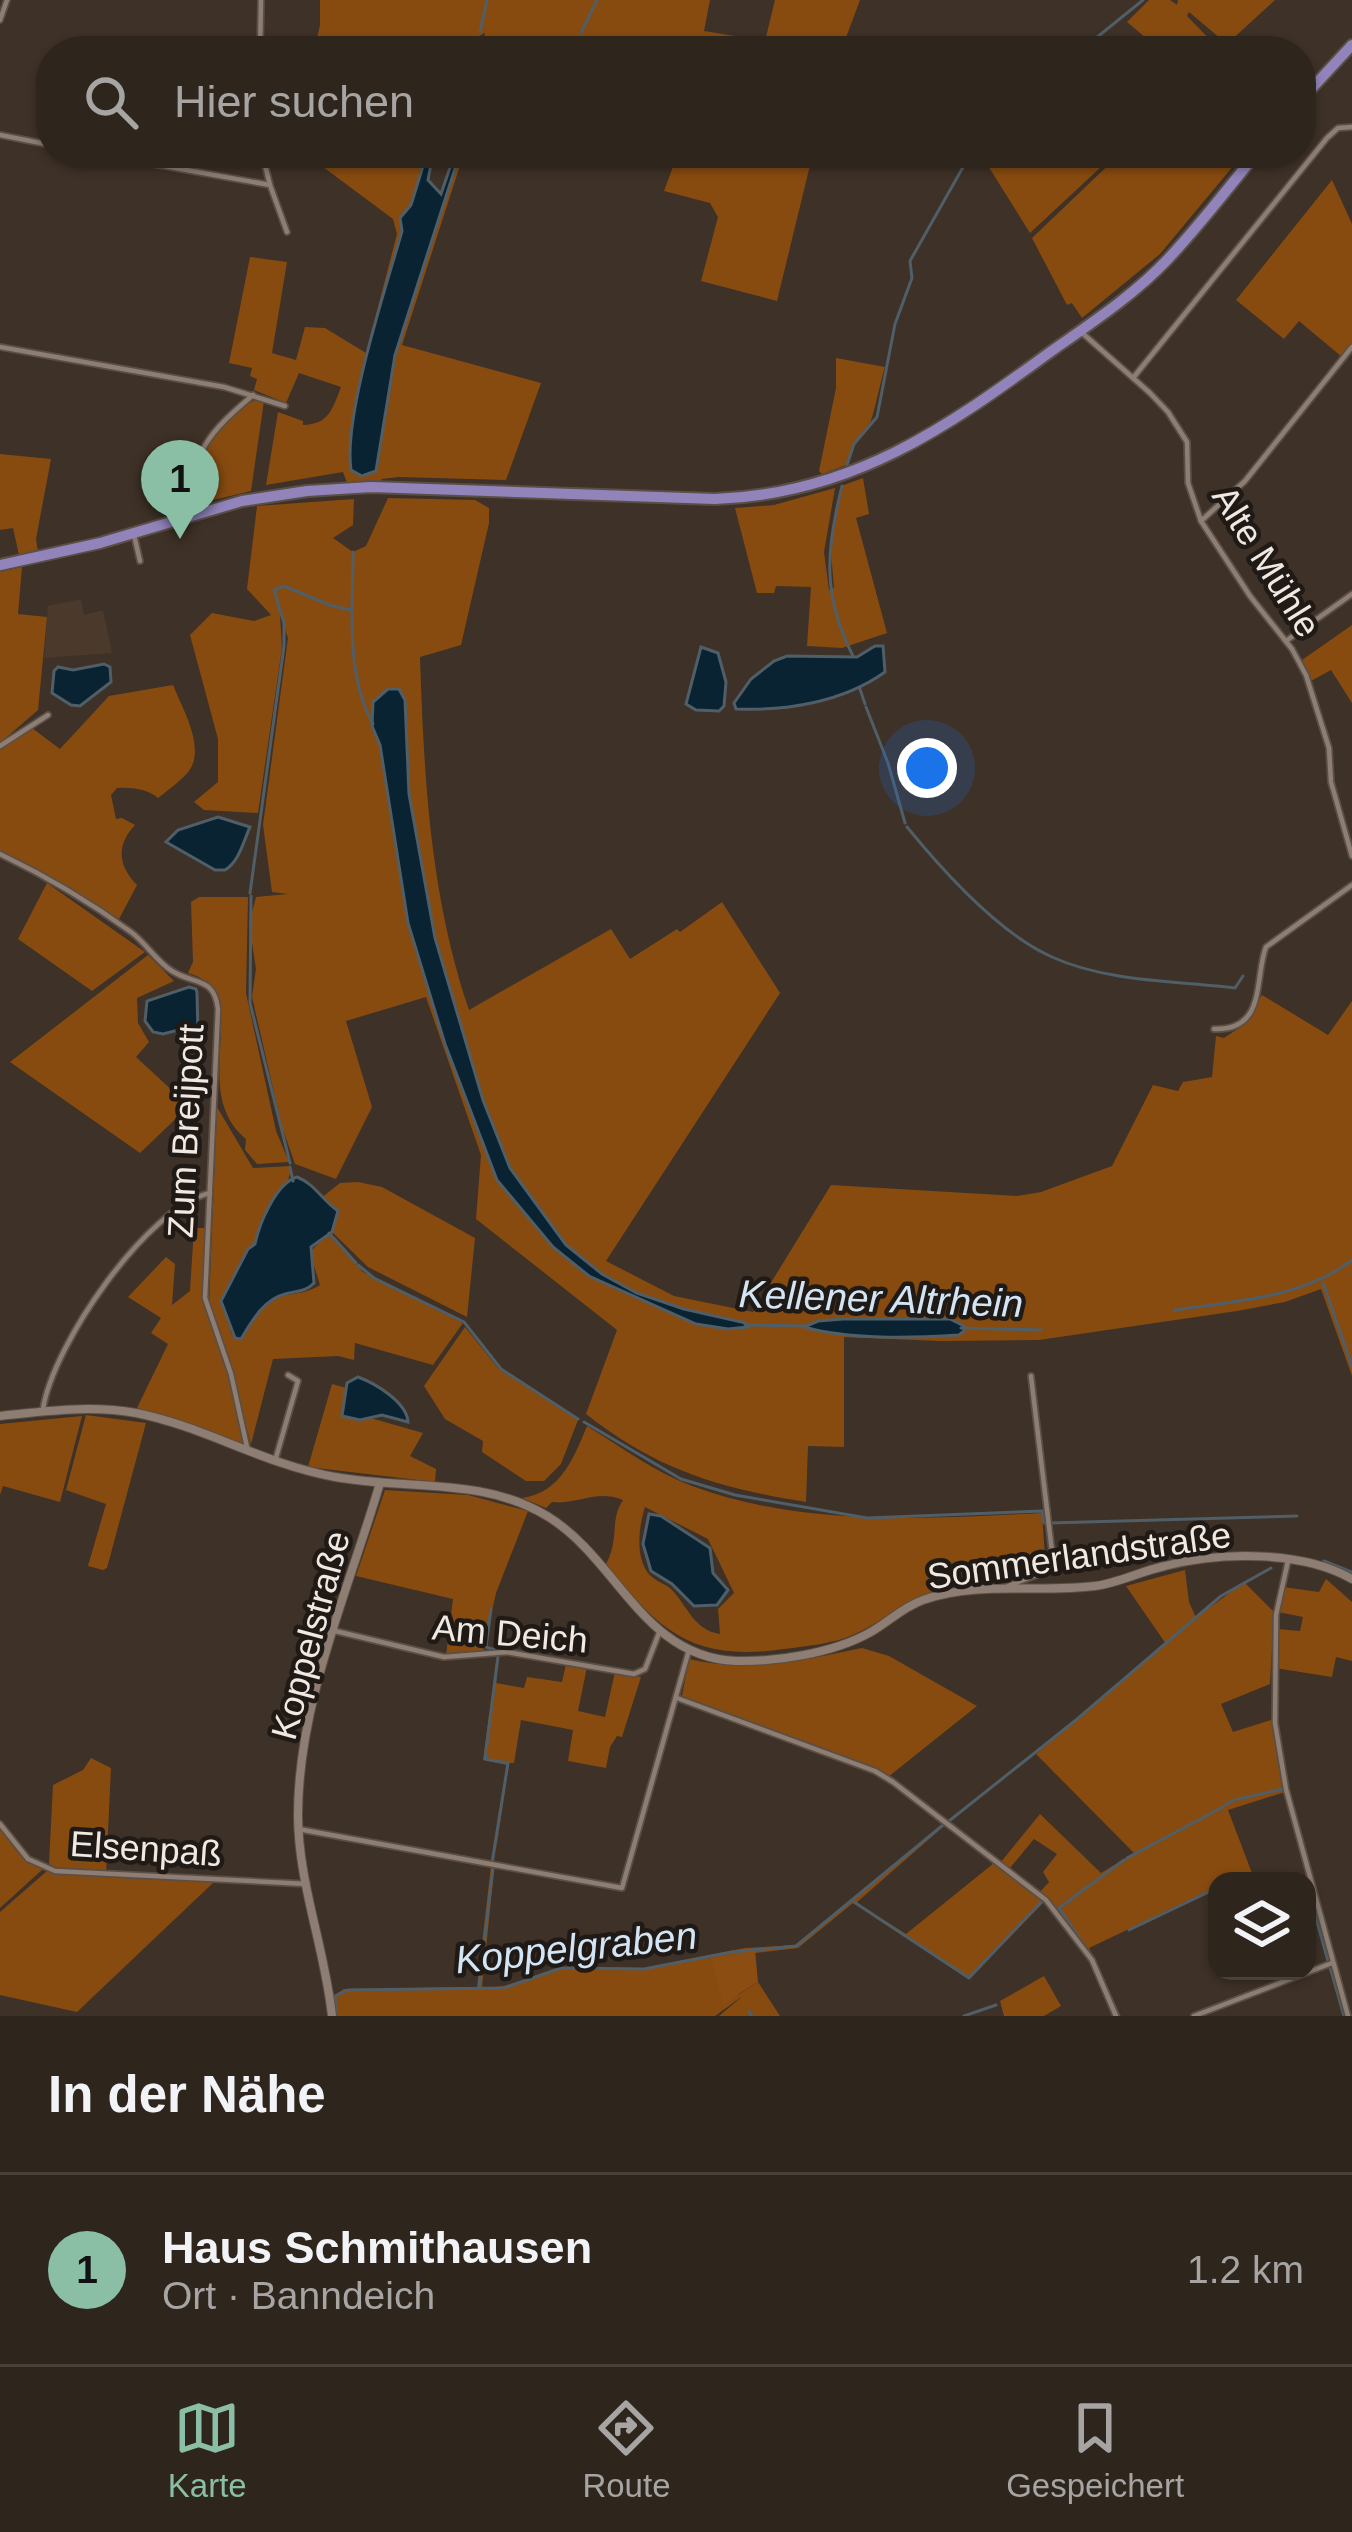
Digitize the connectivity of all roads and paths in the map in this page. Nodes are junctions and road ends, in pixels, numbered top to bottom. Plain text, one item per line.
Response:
1 (8, 0) edge
2 (261, 0) edge
3 (0, 20) edge
4 (260, 36) edge
5 (1350, 48) edge
6 (1316, 84) edge
7 (1352, 127) edge
8 (0, 135) edge
9 (36, 142) edge
10 (1316, 152) edge
11 (175, 168) edge
12 (266, 168) edge
13 (1244, 168) edge
14 (1303, 168) edge
15 (270, 185) junction
16 (286, 232) dead end
17 (1080, 331) junction
18 (0, 346) edge
19 (1352, 347) edge
20 (1133, 378) junction
21 (253, 394) junction
22 (285, 406) dead end
23 (198, 513) junction
24 (1201, 521) junction
25 (133, 532) junction
26 (140, 561) dead end
27 (0, 566) edge
28 (1352, 594) edge
29 (1286, 641) junction
30 (48, 715) dead end
31 (0, 746) edge
32 (0, 854) edge
33 (1352, 856) edge
34 (1352, 885) edge
35 (1214, 1029) dead end
36 (210, 1193) junction
37 (288, 1375) dead end
38 (1031, 1376) dead end
39 (43, 1411) junction
40 (0, 1417) edge
41 (248, 1454) junction
42 (274, 1463) junction
43 (380, 1483) junction
44 (1288, 1561) junction
45 (1352, 1579) edge
46 (998, 1590) junction
47 (333, 1631) junction
48 (659, 1633) junction
49 (689, 1651) junction
50 (677, 1698) junction
51 (0, 1824) edge
52 (298, 1829) junction
53 (307, 1884) junction
54 (1332, 1963) junction
55 (332, 2016) edge
56 (1115, 2016) edge
57 (1194, 2016) edge
58 (1348, 2016) edge

1 - 3 street
2 - 4 street
5 - 6 main road
7 - 10 street
8 - 9 street
11 - 15 street
12 - 15 street
13 - 17 main road
14 - 20 street
15 - 16 street
17 - 20 street, Alte Mühle
17 - 23 main road
18 - 21 street
19 - 24 street
20 - 24 street, Alte Mühle
21 - 22 street
21 - 23 street
23 - 25 main road
24 - 29 street, Alte Mühle
25 - 26 street
25 - 27 main road
28 - 29 street
29 - 33 street, Alte Mühle
30 - 31 street
32 - 36 street, Zum Breijpott
34 - 35 street
36 - 39 street
36 - 41 street, Zum Breijpott
37 - 42 street
38 - 46 street
39 - 40 street, Sommerlandstraße
39 - 41 street, Sommerlandstraße
41 - 42 street, Sommerlandstraße
42 - 43 street, Sommerlandstraße
43 - 47 street, Koppelstraße
43 - 48 street, Sommerlandstraße
44 - 45 street, Sommerlandstraße
44 - 46 street, Sommerlandstraße
44 - 54 street
46 - 49 street, Sommerlandstraße
47 - 48 street, Am Deich
47 - 52 street, Koppelstraße
48 - 49 street, Sommerlandstraße
49 - 50 street
50 - 52 street
50 - 56 street
51 - 53 street, Elsenpaß
52 - 53 street, Koppelstraße
53 - 55 street, Koppelstraße
54 - 57 street
54 - 58 street

